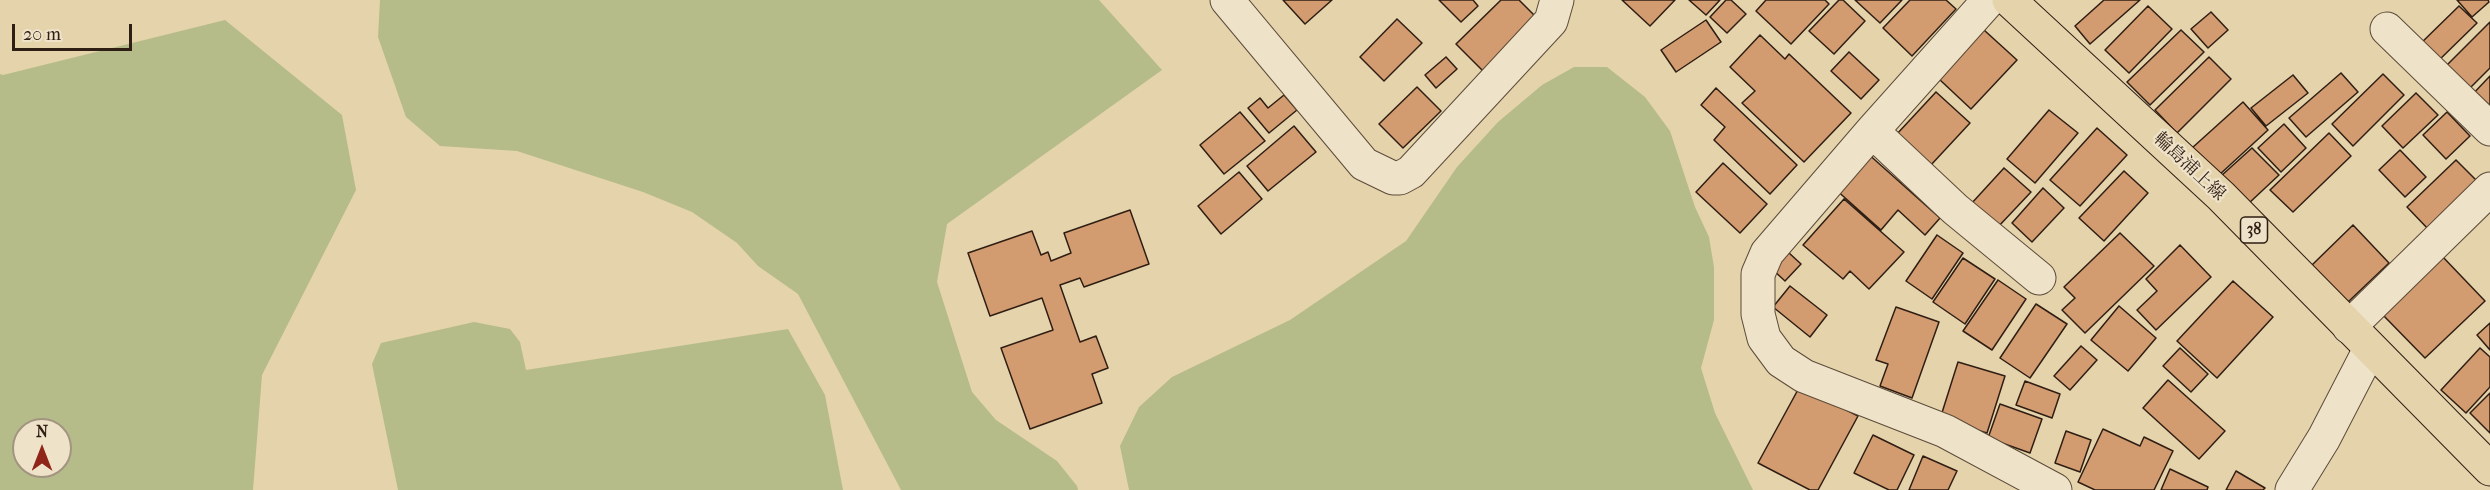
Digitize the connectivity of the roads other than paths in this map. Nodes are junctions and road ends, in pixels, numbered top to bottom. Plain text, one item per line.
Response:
1 (1227, 0) edge
2 (1557, 0) edge
3 (1989, 0) edge
4 (2009, 0) edge
5 (2387, 29) dead end
6 (2490, 129) edge
7 (1872, 131) junction
8 (2490, 189) edge
9 (2039, 278) dead end
10 (2359, 338) junction
11 (2490, 469) edge
12 (2055, 490) edge
13 (2292, 490) edge

1 - 2 street
3 - 7 street
4 - 10 main road, 輪島浦上線 / 38
5 - 6 street
7 - 9 street
7 - 12 street
8 - 10 street
10 - 11 main road, 輪島浦上線 / 38
10 - 13 street

